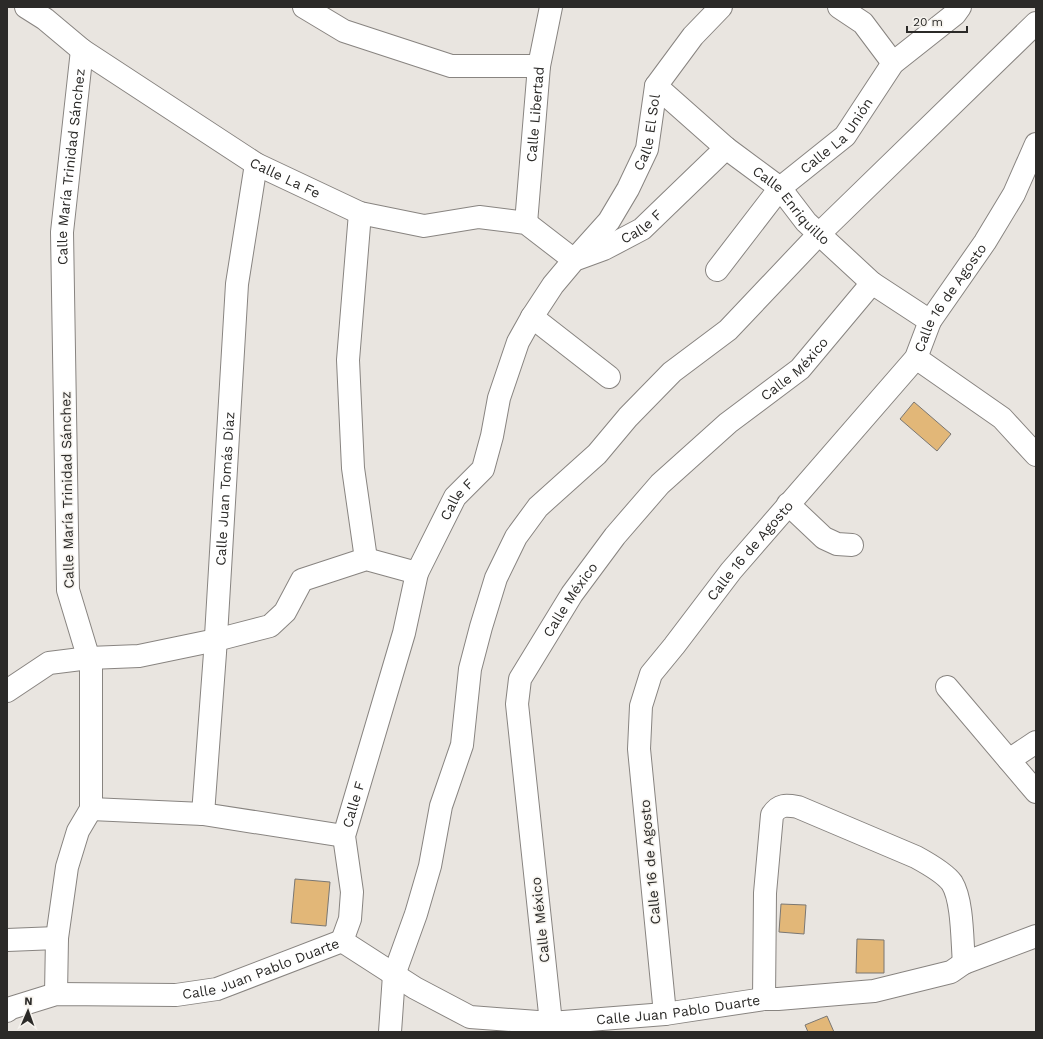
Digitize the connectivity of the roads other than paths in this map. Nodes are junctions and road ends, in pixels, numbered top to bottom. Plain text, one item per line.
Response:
1 (26, 7) edge
2 (304, 7) edge
3 (551, 7) edge
4 (839, 7) edge
5 (960, 7) edge
6 (716, 9) edge
7 (1036, 23) edge
8 (82, 50) junction
9 (893, 63) junction
10 (539, 66) junction
11 (656, 86) junction
12 (1036, 144) edge
13 (726, 148) junction
14 (256, 164) junction
15 (780, 188) junction
16 (360, 213) junction
17 (526, 224) junction
18 (819, 234) junction
19 (574, 260) junction
20 (717, 270) dead end
21 (872, 283) junction
22 (532, 317) junction
23 (930, 321) junction
24 (916, 358) junction
25 (610, 377) dead end
26 (1036, 455) edge
27 (788, 504) junction
28 (852, 545) dead end
29 (366, 559) junction
30 (417, 573) junction
31 (216, 640) junction
32 (89, 658) junction
33 (946, 687) dead end
34 (7, 691) edge
35 (1036, 742) edge
36 (1009, 760) junction
37 (1036, 792) edge
38 (91, 809) junction
39 (204, 814) junction
40 (344, 836) junction
41 (1036, 936) edge
42 (57, 938) junction
43 (7, 940) edge
44 (342, 941) junction
45 (964, 963) junction
46 (394, 975) junction
47 (56, 994) junction
48 (764, 999) junction
49 (8, 1009) edge
50 (665, 1014) junction
51 (551, 1023) junction
52 (390, 1032) edge

1 - 8 street, Calle La Fe
2 - 10 street
3 - 10 street, Calle Libertad
4 - 9 street
5 - 9 street, Calle La Unión
6 - 11 street, Calle El Sol
7 - 18 street
8 - 14 street, Calle La Fe
8 - 32 street, Calle María Trinidad Sánchez
9 - 15 street, Calle La Unión
10 - 17 street, Calle Libertad
11 - 13 street, Calle Enriquillo
11 - 19 street, Calle El Sol
12 - 23 street, Calle 16 de Agosto
13 - 15 street, Calle Enriquillo
13 - 19 street, Calle F
14 - 16 street, Calle La Fe
14 - 31 street, Calle Juan Tomás Díaz
15 - 18 street, Calle Enriquillo
15 - 20 street, Calle La Unión
16 - 17 street, Calle La Fe
16 - 29 street
17 - 19 street, Calle La Fe
18 - 21 street, Calle Enriquillo
18 - 46 street
19 - 22 street, Calle F
21 - 23 street, Calle Enriquillo
21 - 51 street, Calle México
22 - 25 street
22 - 30 street, Calle F
23 - 24 street, Calle 16 de Agosto
24 - 26 street
24 - 27 street, Calle 16 de Agosto
27 - 28 street
27 - 50 street, Calle 16 de Agosto
29 - 30 street
29 - 31 street
30 - 40 street, Calle F
31 - 32 street
31 - 39 street, Calle Juan Tomás Díaz
32 - 34 street
32 - 38 street, Calle María Trinidad Sánchez
33 - 36 street
35 - 36 street
36 - 37 street
38 - 39 street
38 - 42 street
39 - 40 street
40 - 44 street, Calle F
41 - 45 street, Calle Juan Pablo Duarte
42 - 43 street
42 - 47 street
44 - 46 street, Calle Juan Pablo Duarte
44 - 47 street, Calle Juan Pablo Duarte
45 - 48 street, Calle Juan Pablo Duarte
45 - 48 street
46 - 51 street, Calle Juan Pablo Duarte
46 - 52 street
47 - 49 street, Calle Juan Pablo Duarte
48 - 50 street, Calle Juan Pablo Duarte
50 - 51 street, Calle Juan Pablo Duarte

